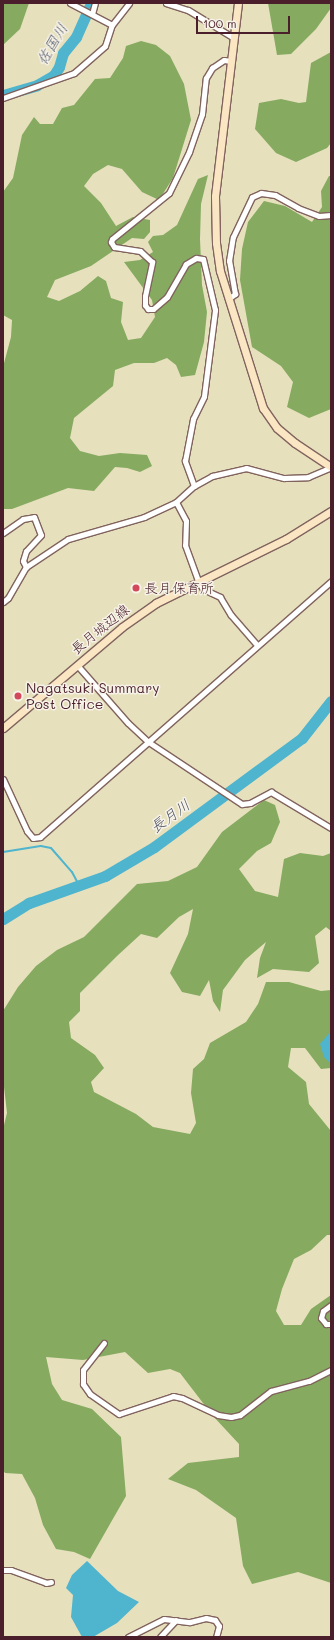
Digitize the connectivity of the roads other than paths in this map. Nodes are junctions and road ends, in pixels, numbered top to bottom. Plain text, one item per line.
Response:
1 (70, 3) edge
2 (95, 3) edge
3 (129, 3) edge
4 (166, 3) edge
5 (238, 3) edge
6 (92, 14) junction
7 (112, 26) junction
8 (234, 38) junction
9 (231, 61) junction
10 (3, 98) edge
11 (331, 215) edge
12 (228, 299) junction
13 (331, 467) edge
14 (194, 486) junction
15 (176, 502) junction
16 (331, 511) edge
17 (3, 533) edge
18 (26, 567) junction
19 (198, 581) junction
20 (331, 581) edge
21 (3, 602) edge
22 (257, 645) junction
23 (77, 665) junction
24 (3, 728) edge
25 (148, 741) junction
26 (3, 779) edge
27 (331, 828) edge
28 (331, 1305) edge
29 (331, 1324) edge
30 (104, 1343) dead end
31 (331, 1370) edge
32 (3, 1570) edge
33 (51, 1582) dead end
34 (176, 1620) junction
35 (128, 1637) edge
36 (160, 1637) edge
37 (216, 1637) edge

1 - 6 street
2 - 6 street
3 - 7 street
4 - 8 street
5 - 8 street
6 - 7 street
7 - 10 street
8 - 9 street
9 - 12 street
9 - 14 street
11 - 12 street
12 - 13 street
13 - 14 street
14 - 15 street
15 - 18 street
15 - 19 street
16 - 19 street, 長月城辺線
17 - 18 street
18 - 21 street
19 - 22 street
19 - 23 street, 長月城辺線
20 - 22 street
22 - 25 street
23 - 24 street, 長月城辺線
23 - 25 street
25 - 26 street
25 - 27 street
28 - 29 street
30 - 31 street
32 - 33 street
34 - 35 street
34 - 36 street
34 - 37 street

